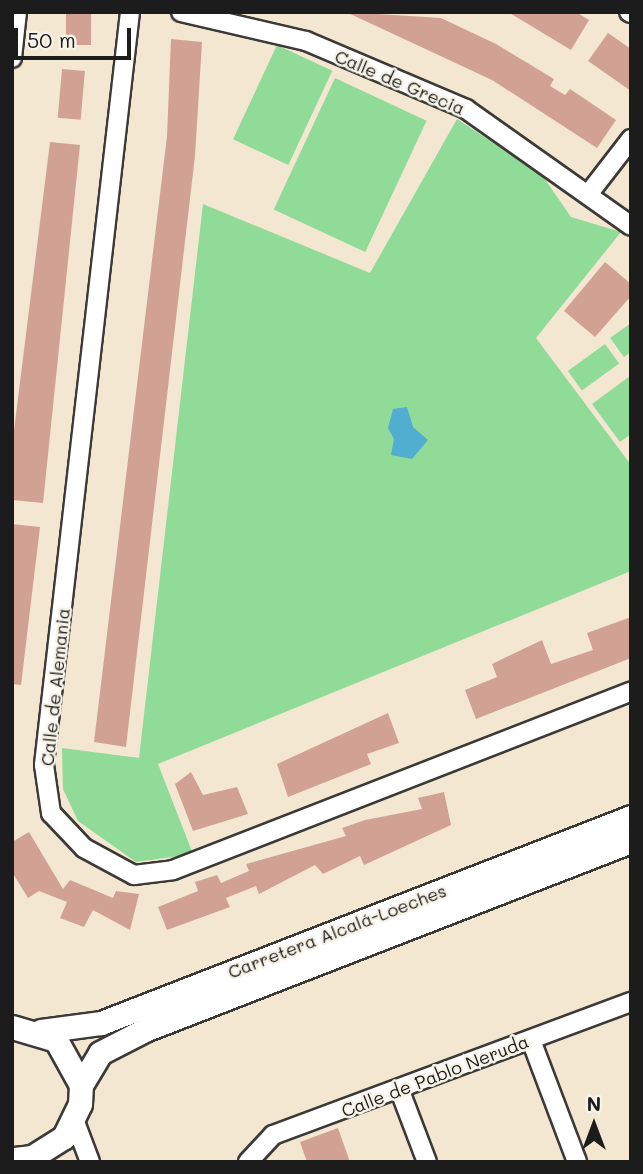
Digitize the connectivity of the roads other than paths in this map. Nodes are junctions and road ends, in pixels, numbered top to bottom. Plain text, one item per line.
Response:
1 (18, 12) edge
2 (130, 12) edge
3 (181, 12) edge
4 (12, 58) edge
5 (631, 139) edge
6 (590, 192) junction
7 (631, 226) edge
8 (631, 691) edge
9 (631, 817) edge
10 (631, 841) edge
11 (631, 1002) edge
12 (12, 1027) edge
13 (41, 1031) junction
14 (531, 1040) junction
15 (81, 1085) junction
16 (400, 1091) junction
17 (75, 1122) junction
18 (18, 1160) edge
19 (90, 1162) edge
20 (248, 1162) edge
21 (427, 1162) edge
22 (577, 1162) edge

1 - 4 street
2 - 8 street, Calle de Alemania
3 - 6 street, Calle de Grecia
5 - 6 street
6 - 7 street, Calle de Grecia
9 - 13 main road, Carretera Alcalá-Loeches
10 - 15 main road, Carretera Alcalá-Loeches
11 - 14 street, Calle de Pablo Neruda
12 - 13 main road, Carretera Alcalá-Loeches
13 - 15 main road
14 - 16 street, Calle de Pablo Neruda
14 - 22 street
15 - 17 main road
16 - 20 street, Calle de Pablo Neruda
16 - 21 street
17 - 18 main road
17 - 19 street

